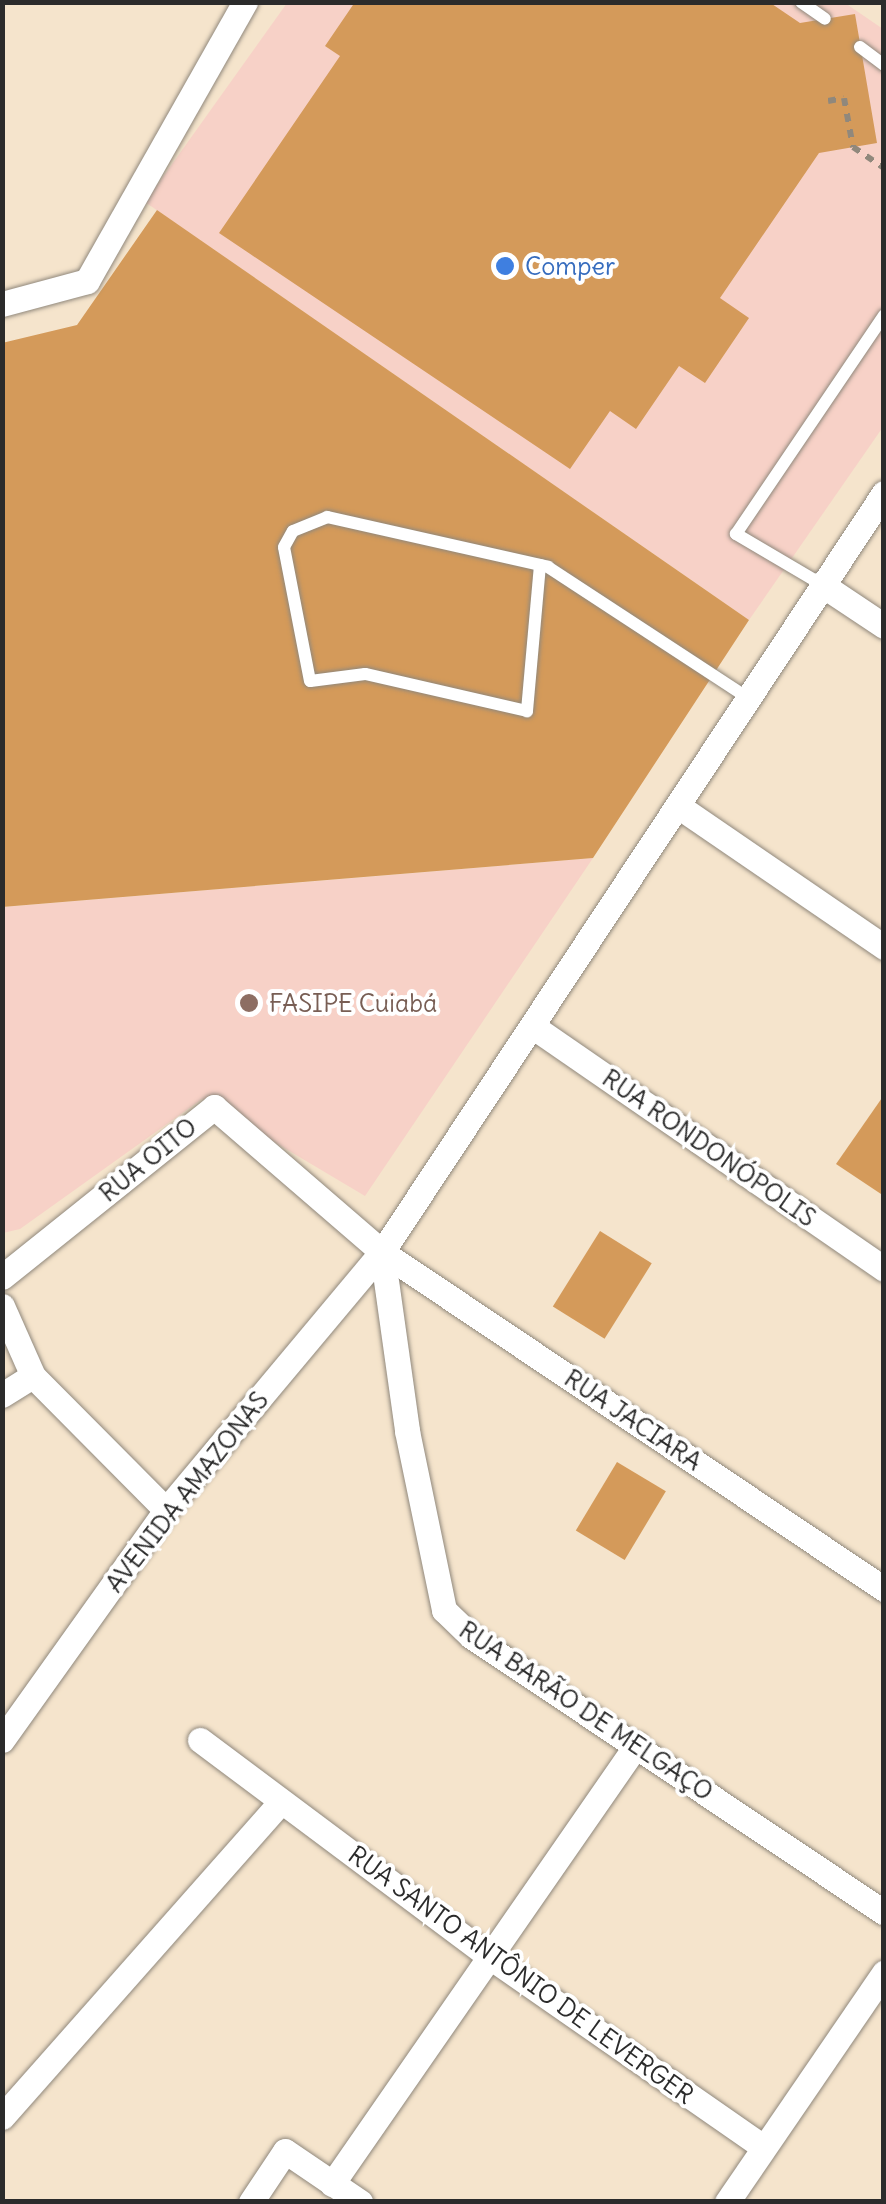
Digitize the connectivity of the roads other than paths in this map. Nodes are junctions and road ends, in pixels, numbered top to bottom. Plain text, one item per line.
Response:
1 (245, 2) edge
2 (801, 2) edge
3 (825, 19) dead end
4 (860, 47) dead end
5 (884, 65) edge
6 (2, 304) edge
7 (884, 315) edge
8 (884, 493) edge
9 (540, 566) junction
10 (821, 584) junction
11 (884, 626) edge
12 (748, 698) junction
13 (678, 806) junction
14 (884, 947) edge
15 (535, 1028) junction
16 (382, 1252) junction
17 (884, 1269) edge
18 (2, 1278) edge
19 (2, 1306) edge
20 (34, 1376) junction
21 (2, 1394) edge
22 (166, 1510) junction
23 (884, 1588) edge
24 (2, 1740) edge
25 (200, 1740) dead end
26 (638, 1744) junction
27 (281, 1802) junction
28 (884, 1912) edge
29 (490, 1957) junction
30 (880, 1984) edge
31 (2, 2117) edge
32 (762, 2146) junction
33 (332, 2184) junction
34 (251, 2202) edge
35 (360, 2202) edge
36 (727, 2202) edge

1 - 6 street
2 - 3 lane
4 - 5 lane
7 - 10 lane
8 - 10 street, AVENIDA AMAZONAS
9 - 9 lane
9 - 12 lane
10 - 11 street
10 - 12 street, AVENIDA AMAZONAS
12 - 13 street, AVENIDA AMAZONAS
13 - 14 street
13 - 15 street, AVENIDA AMAZONAS
15 - 16 street, AVENIDA AMAZONAS
15 - 17 street, RUA RONDONÓPOLIS
16 - 18 street, RUA OITO
16 - 22 street, AVENIDA AMAZONAS
16 - 23 street, RUA JACIARA
16 - 26 street, RUA BARÃO DE MELGAÇO
19 - 20 street
20 - 21 street
20 - 22 street
22 - 24 street, AVENIDA AMAZONAS
25 - 27 street, RUA SANTO ANTÔNIO DE LEVERGER
26 - 28 street, RUA BARÃO DE MELGAÇO
26 - 29 street
27 - 29 street, RUA SANTO ANTÔNIO DE LEVERGER
27 - 31 street
29 - 32 street, RUA SANTO ANTÔNIO DE LEVERGER
29 - 33 street
30 - 32 street
32 - 36 street
33 - 34 street
33 - 35 street

